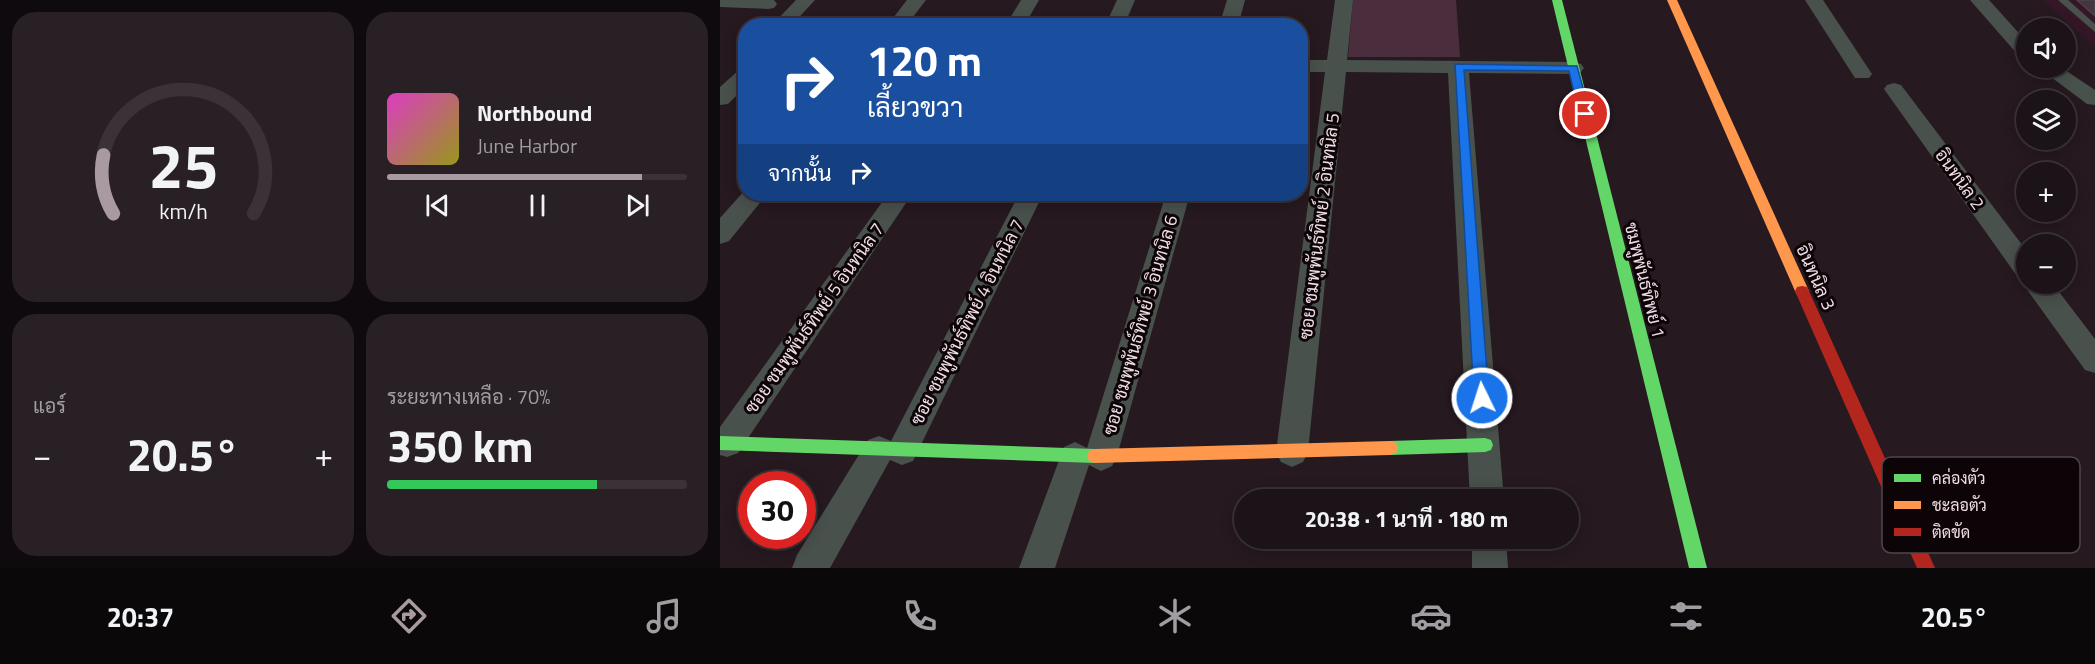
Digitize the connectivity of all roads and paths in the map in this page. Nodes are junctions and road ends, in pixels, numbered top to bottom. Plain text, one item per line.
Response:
1 (806, 0) edge
2 (917, 0) edge
3 (1030, 0) edge
4 (1126, 0) edge
5 (1236, 0) edge
6 (1344, 0) edge
7 (1557, 0) edge
8 (1672, 0) edge
9 (1814, 0) edge
10 (1979, 0) edge
11 (2063, 0) edge
12 (768, 4) dead end
13 (723, 5) edge
14 (788, 18) edge
15 (902, 18) edge
16 (1019, 18) edge
17 (1118, 18) edge
18 (1230, 18) edge
19 (2095, 29) edge
20 (2016, 41) edge
21 (1308, 66) edge
22 (1338, 66) junction
23 (1458, 67) junction
24 (1574, 68) junction
25 (738, 70) edge
26 (1862, 74) dead end
27 (2064, 78) edge
28 (1894, 88) dead end
29 (720, 99) edge
30 (2095, 99) edge
31 (749, 201) edge
32 (895, 201) edge
33 (1027, 201) edge
34 (1176, 201) edge
35 (720, 235) edge
36 (2016, 255) edge
37 (2045, 294) edge
38 (2095, 361) edge
39 (724, 443) edge
40 (1485, 445) junction
41 (890, 450) junction
42 (1292, 452) junction
43 (1088, 457) junction
44 (1882, 470) edge
45 (1487, 489) edge
46 (1489, 549) edge
47 (1919, 553) edge
48 (810, 568) edge
49 (1036, 568) edge
50 (1490, 568) edge
51 (1698, 568) edge
52 (1926, 568) edge

1 - 14 street
2 - 15 street
3 - 16 street
4 - 17 street
5 - 18 street
6 - 22 street, ซอย ชมพูพันธ์ทิพย์ 2 อินทนิล 5
7 - 24 street, ชมพูพันธ์ทิพย์ 1
8 - 44 street, อินทนิล 3
9 - 26 street
10 - 20 street
11 - 19 lane
12 - 13 street
21 - 22 street
22 - 23 street
22 - 42 street, ซอย ชมพูพันธ์ทิพย์ 2 อินทนิล 5
23 - 24 street
23 - 40 street
24 - 51 street, ชมพูพันธ์ทิพย์ 1
25 - 29 street
27 - 30 street
28 - 36 street, อินทนิล 2
31 - 35 street
32 - 39 street, ซอย ชมพูพันธ์ทิพย์ 5 อินทนิล 7
33 - 41 street, ซอย ชมพูพันธ์ทิพย์ 4 อินทนิล 7
34 - 43 street, ซอย ชมพูพันธ์ทิพย์ 3 อินทนิล 6
37 - 38 street
39 - 41 street
40 - 42 street
40 - 45 street
41 - 43 street
41 - 48 street, ซอย ชมพูพันธ์ทิพย์ 4 อินทนิล 7
42 - 43 street
43 - 49 street, ซอย ชมพูพันธ์ทิพย์ 3 อินทนิล 6
46 - 50 street
47 - 52 street, อินทนิล 3

